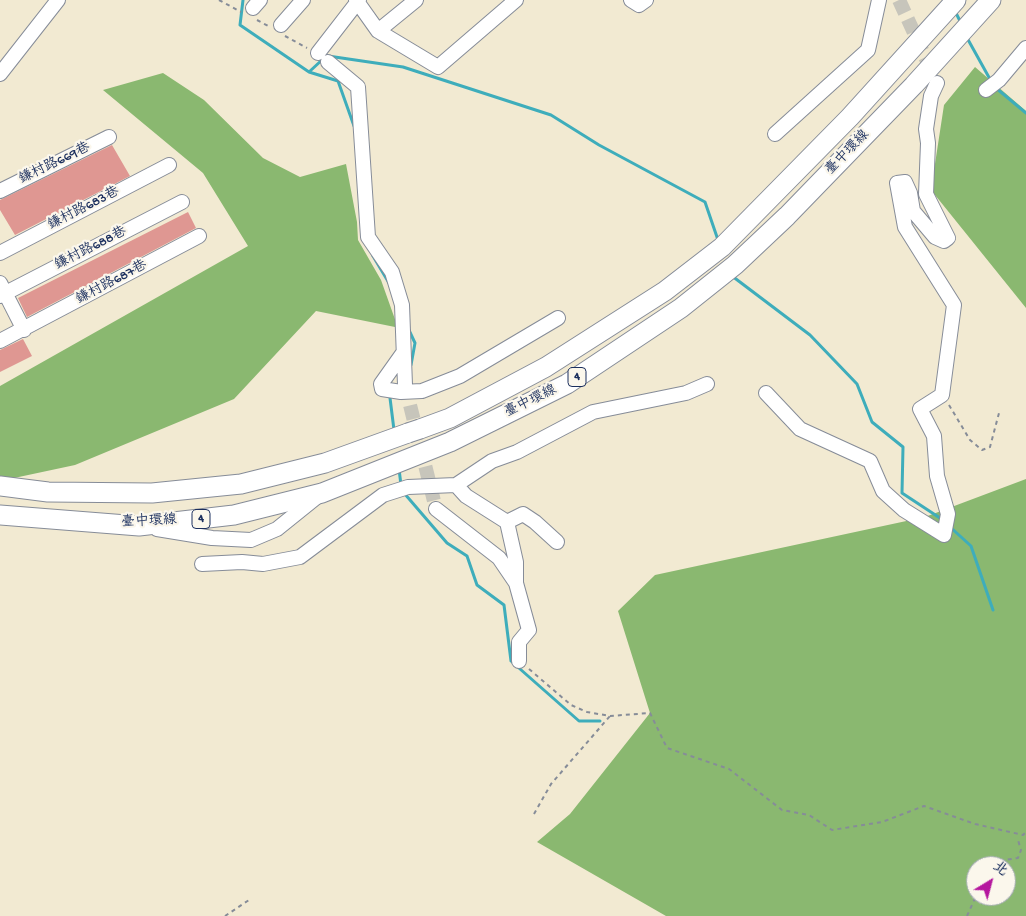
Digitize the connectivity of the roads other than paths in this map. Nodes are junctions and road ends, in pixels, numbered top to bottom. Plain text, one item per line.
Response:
1 (58, 0) edge
2 (303, 0) edge
3 (357, 0) edge
4 (416, 0) edge
5 (516, 0) edge
6 (631, 0) edge
7 (646, 0) edge
8 (879, 0) edge
9 (991, 0) edge
10 (952, 5) edge
11 (281, 26) dead end
12 (378, 30) junction
13 (1026, 48) edge
14 (0, 74) edge
15 (937, 83) tunnel mouth
16 (986, 90) dead end
17 (776, 134) dead end
18 (109, 137) dead end
19 (169, 166) dead end
20 (0, 191) edge
21 (182, 202) dead end
22 (199, 236) dead end
23 (0, 253) edge
24 (2, 291) edge
25 (558, 318) dead end
26 (24, 330) junction
27 (0, 341) edge
28 (403, 353) junction
29 (707, 384) dead end
30 (405, 385) tunnel mouth
31 (766, 393) dead end
32 (456, 485) junction
33 (0, 486) edge
34 (322, 493) junction
35 (436, 509) tunnel mouth
36 (0, 515) edge
37 (507, 522) junction
38 (139, 526) junction
39 (557, 542) dead end
40 (202, 564) dead end
41 (516, 583) junction
42 (519, 661) road end

1 - 14 street
2 - 11 street
3 - 12 street
3 - 28 street
4 - 12 street
5 - 12 street
6 - 7 street
8 - 17 street
9 - 34 highway, 臺中環線 / 4
10 - 33 highway, 臺中環線 / 4
13 - 16 street
15 - 31 street
18 - 20 street, 鎌村路669巷
19 - 23 street, 鎌村路683巷
21 - 24 street, 鎌村路688巷
22 - 26 street, 鎌村路687巷
24 - 26 street
25 - 28 street
26 - 27 street, 鎌村路687巷
28 - 30 street
29 - 32 street
32 - 37 street
32 - 40 street
34 - 38 highway, 臺中環線 / 4
34 - 38 street
35 - 41 street
36 - 38 highway, 臺中環線 / 4
37 - 39 street
37 - 41 street
41 - 42 street

